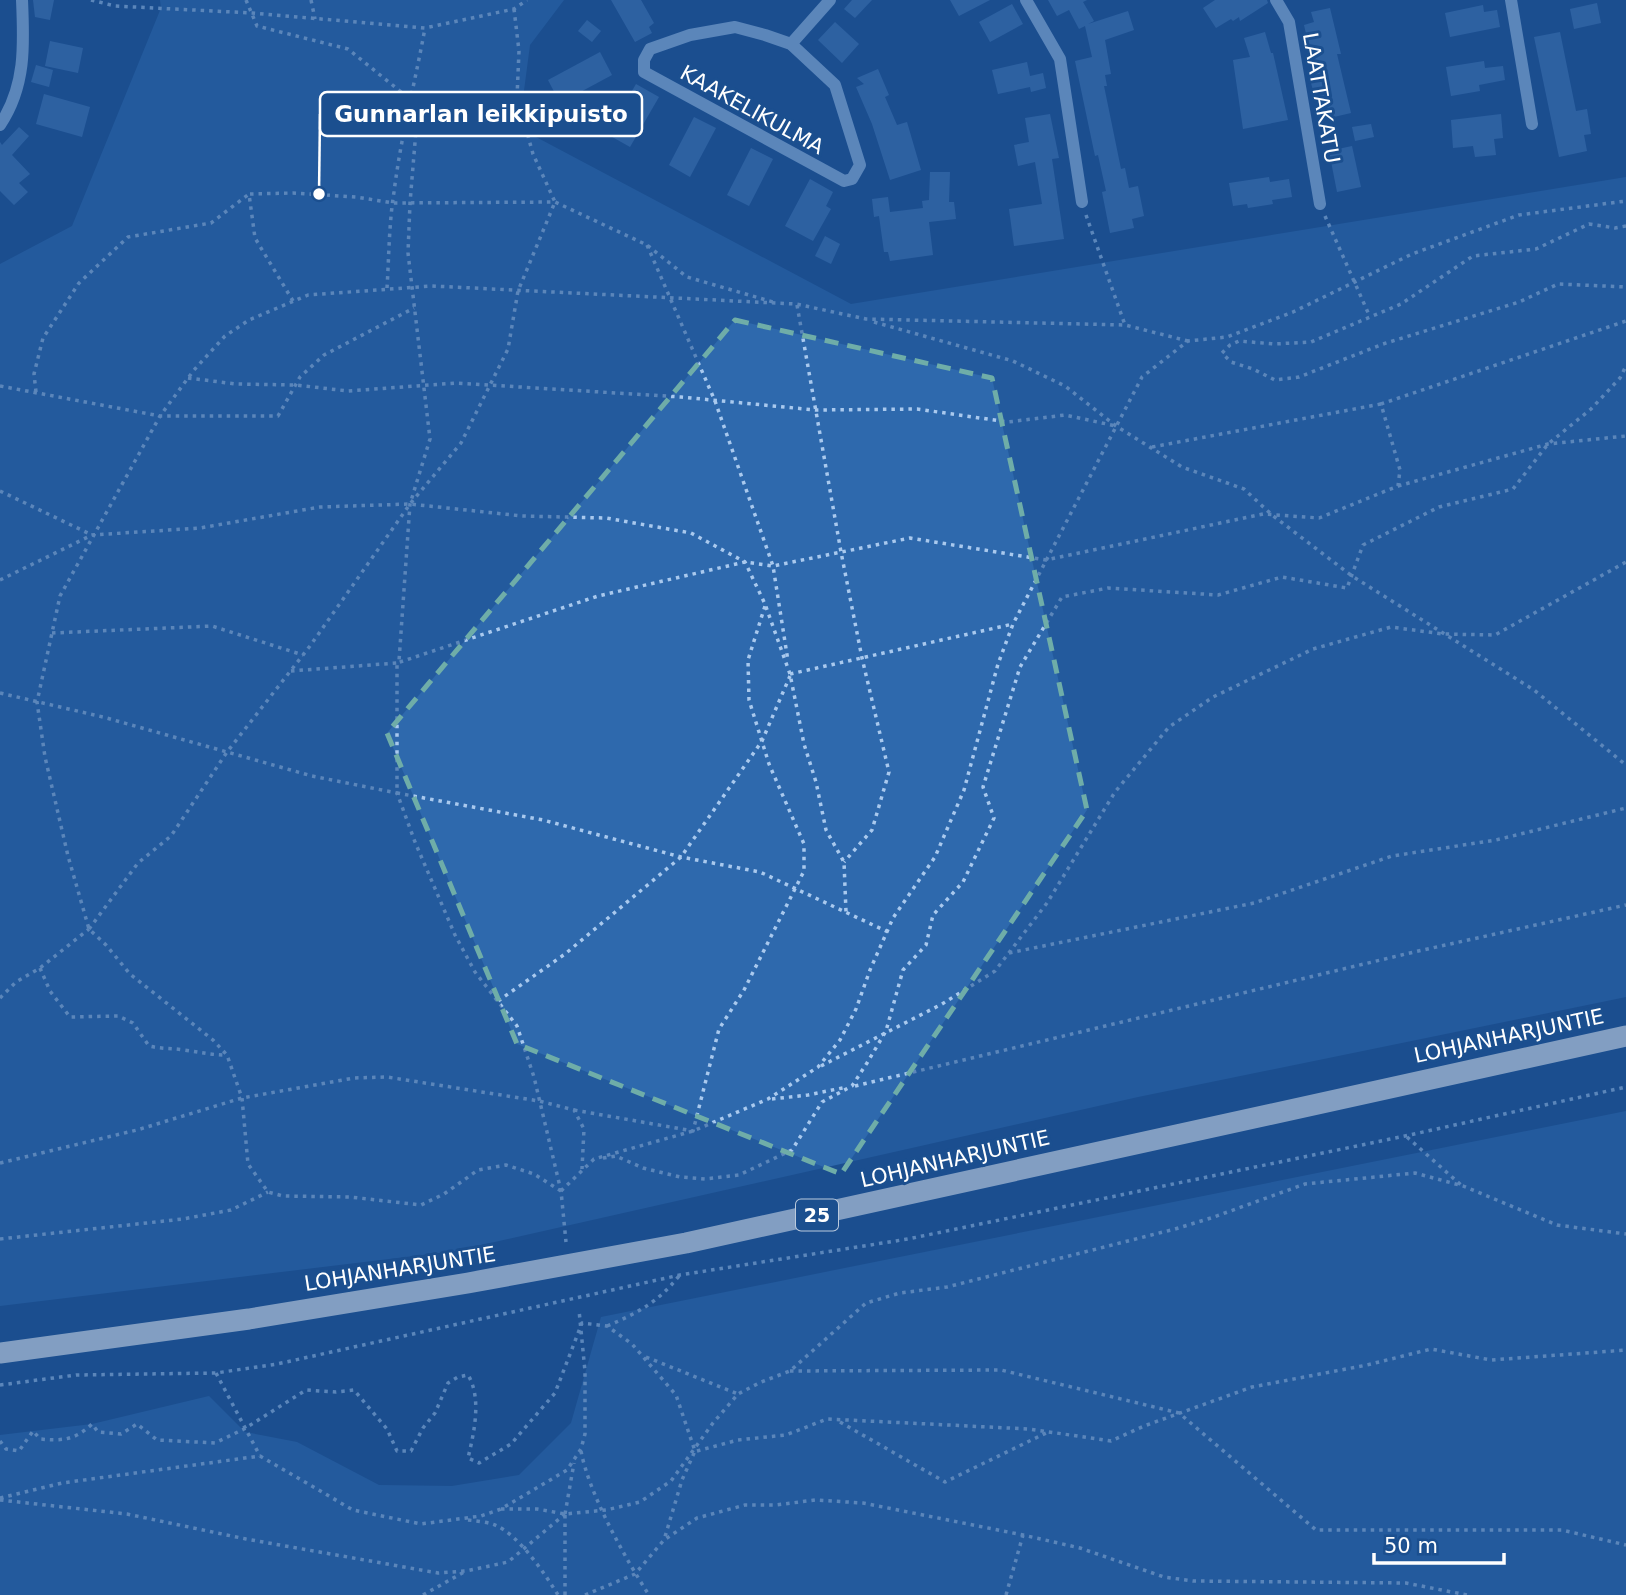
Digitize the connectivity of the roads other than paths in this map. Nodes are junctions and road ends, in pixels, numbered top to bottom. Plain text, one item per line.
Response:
1 (22, 0) edge
2 (830, 0) edge
3 (1026, 0) edge
4 (1276, 0) edge
5 (1511, 0) edge
6 (790, 44) junction
7 (1532, 124) dead end
8 (0, 125) edge
9 (1082, 202) road end
10 (1320, 204) road end
11 (1626, 1036) edge
12 (0, 1353) edge

1 - 8 street
2 - 6 street
3 - 9 street
4 - 10 street, LAATTAKATU
5 - 7 street
6 - 6 street, KAAKELIKULMA
11 - 12 highway, LOHJANHARJUNTIE / 25

